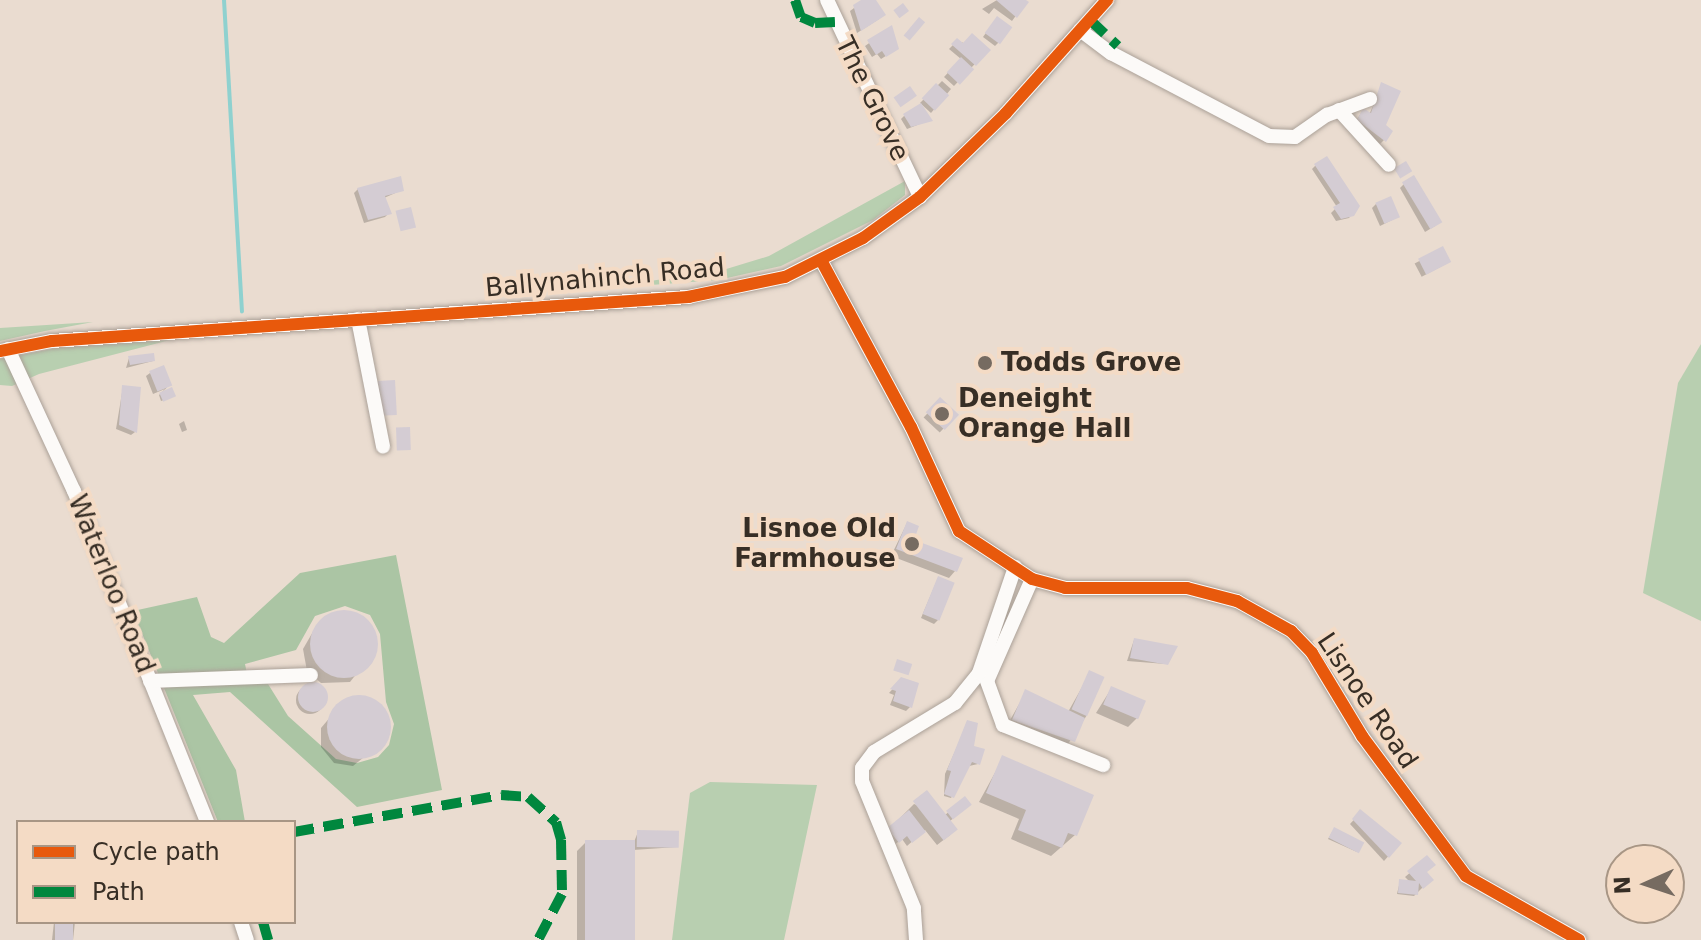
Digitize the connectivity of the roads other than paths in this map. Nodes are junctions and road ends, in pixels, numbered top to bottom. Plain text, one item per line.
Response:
1 (827, 0) edge
2 (1107, 0) edge
3 (1080, 30) junction
4 (1370, 99) dead end
5 (1339, 110) junction
6 (1389, 165) dead end
7 (920, 197) junction
8 (822, 262) junction
9 (358, 319) junction
10 (4, 350) edge
11 (383, 447) dead end
12 (1015, 567) junction
13 (1032, 579) junction
14 (311, 675) dead end
15 (150, 681) junction
16 (1103, 765) dead end
17 (206, 820) edge
18 (916, 940) edge
19 (1579, 940) edge

1 - 7 street, The Grove
2 - 3 street, Ballynahinch Road
3 - 5 street
3 - 7 street, Ballynahinch Road
4 - 5 street
5 - 6 street
7 - 8 street, Ballynahinch Road
8 - 9 street, Ballynahinch Road
8 - 12 street, Lisnoe Road
9 - 10 street, Ballynahinch Road
9 - 11 street
10 - 15 street, Waterloo Road
12 - 13 street, Lisnoe Road
12 - 18 street
13 - 16 street
13 - 19 street, Lisnoe Road
14 - 15 street
15 - 17 street, Waterloo Road

